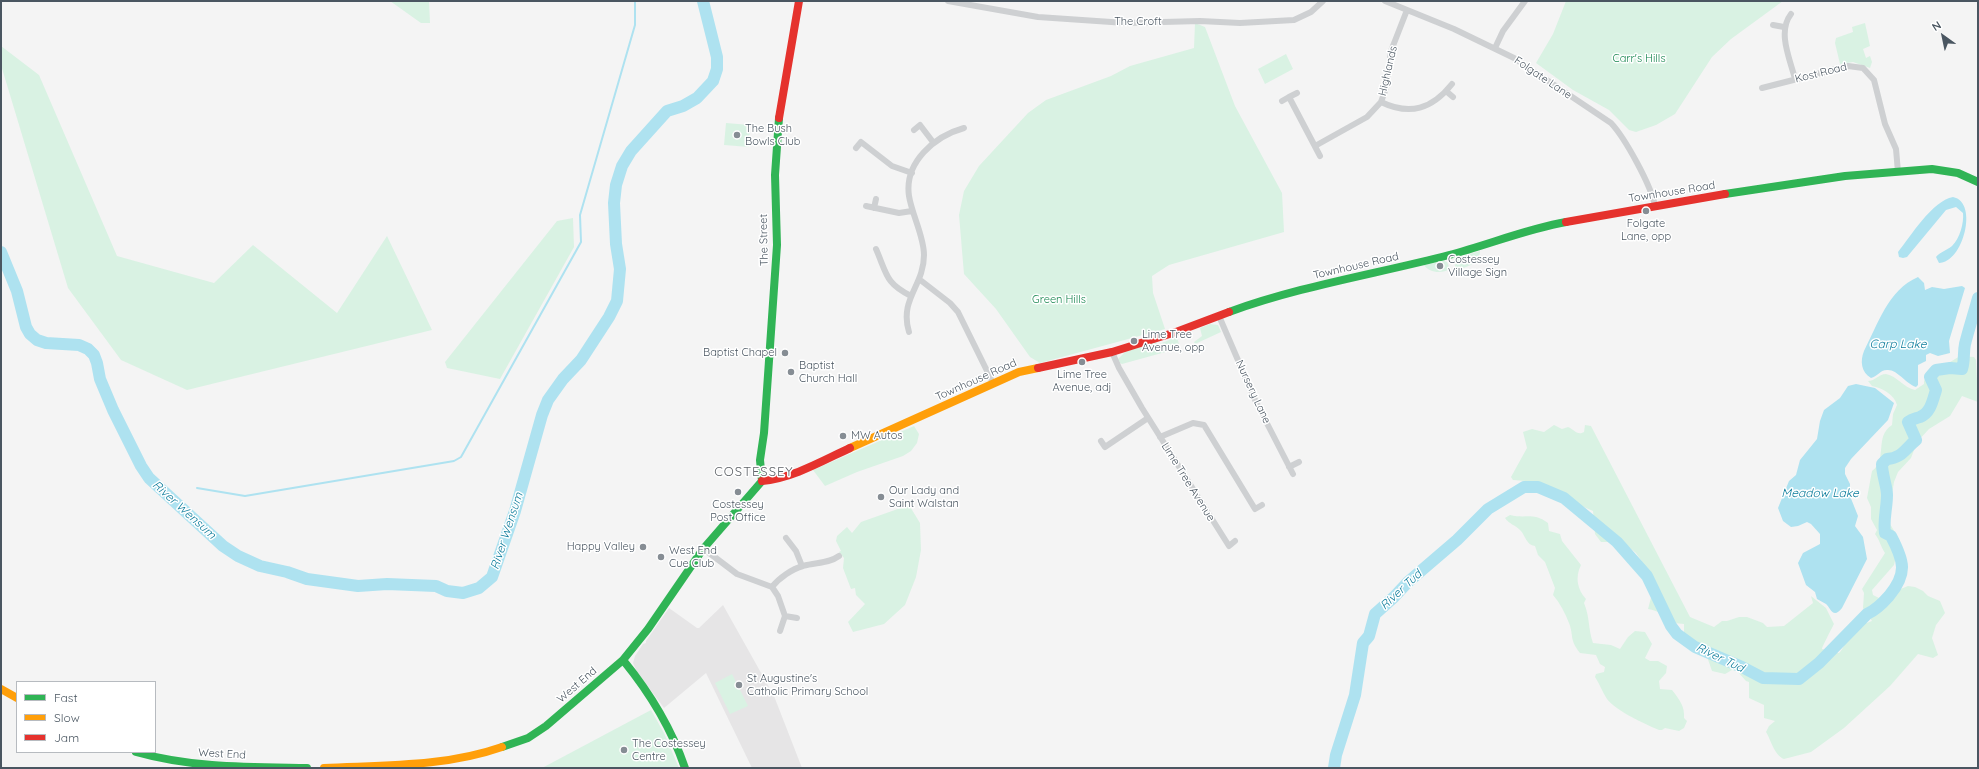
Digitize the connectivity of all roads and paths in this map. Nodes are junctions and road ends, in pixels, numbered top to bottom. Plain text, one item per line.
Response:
1 (800, 1) edge
2 (948, 1) edge
3 (1324, 1) edge
4 (1385, 1) edge
5 (1525, 1) edge
6 (1407, 10) junction
7 (1791, 14) dead end
8 (1773, 25) dead end
9 (1784, 27) junction
10 (1494, 48) junction
11 (1796, 80) junction
12 (1452, 84) dead end
13 (1762, 88) dead end
14 (1446, 91) junction
15 (1297, 93) dead end
16 (1289, 97) junction
17 (1453, 97) dead end
18 (1282, 101) dead end
19 (1381, 102) junction
20 (926, 120) dead end
21 (920, 125) junction
22 (964, 128) dead end
23 (914, 130) dead end
24 (933, 142) junction
25 (1315, 146) junction
26 (856, 148) dead end
27 (1320, 156) dead end
28 (1898, 172) junction
29 (912, 173) junction
30 (1978, 182) edge
31 (876, 199) dead end
32 (866, 206) dead end
33 (1655, 206) junction
34 (874, 208) junction
35 (912, 211) junction
36 (876, 249) dead end
37 (879, 256) junction
38 (872, 259) dead end
39 (919, 279) junction
40 (911, 296) junction
41 (1219, 316) junction
42 (909, 332) dead end
43 (1112, 352) junction
44 (993, 383) junction
45 (1148, 418) junction
46 (1160, 437) junction
47 (1101, 441) dead end
48 (1299, 462) dead end
49 (1289, 467) junction
50 (1293, 474) dead end
51 (762, 481) junction
52 (1262, 505) dead end
53 (786, 538) dead end
54 (797, 539) dead end
55 (1235, 541) dead end
56 (791, 543) junction
57 (1229, 546) junction
58 (704, 549) junction
59 (1223, 550) dead end
60 (802, 566) junction
61 (839, 566) dead end
62 (772, 587) junction
63 (785, 616) junction
64 (797, 618) dead end
65 (780, 631) dead end
66 (623, 660) junction
67 (1, 689) edge
68 (16, 697) edge
69 (139, 753) edge
70 (307, 768) edge
71 (324, 768) edge
72 (685, 768) edge

1 - 51 street, The Street
2 - 3 street, The Croft
4 - 6 street, Folgate Lane
5 - 10 street
6 - 10 street, Folgate Lane
6 - 19 street, Highlands
7 - 9 street
8 - 9 street
9 - 11 street
10 - 33 street, Folgate Lane
11 - 13 street, Kost Road
11 - 28 street, Kost Road
12 - 14 street
14 - 17 street
14 - 19 street
15 - 16 street
16 - 18 street
16 - 25 street
19 - 25 street, Highlands
20 - 21 street
21 - 23 street
21 - 24 street
22 - 24 street
24 - 29 street
25 - 27 street
26 - 29 street
28 - 30 street, Townhouse Road
28 - 33 street, Townhouse Road
29 - 35 street
31 - 34 street
32 - 34 street
33 - 41 street, Townhouse Road
34 - 35 street
35 - 39 street
36 - 37 street
37 - 38 street
37 - 40 street
39 - 40 street
39 - 44 street
40 - 42 street
41 - 43 street, Townhouse Road
41 - 49 street, Nursery Lane
43 - 44 street, Townhouse Road
43 - 45 street, Lime Tree Avenue
44 - 51 street, Townhouse Road
45 - 46 street, Lime Tree Avenue
45 - 47 street
46 - 52 street
46 - 57 street, Lime Tree Avenue
48 - 49 street
49 - 50 street, Nursery Lane
51 - 58 street, West End
53 - 56 street
54 - 56 street
55 - 57 street
56 - 60 street
57 - 59 street
58 - 62 street
58 - 66 street, West End
60 - 61 street
60 - 62 street
62 - 63 street
63 - 64 street
63 - 65 street
66 - 71 street, West End
66 - 72 street
67 - 68 street
69 - 70 street, West End

